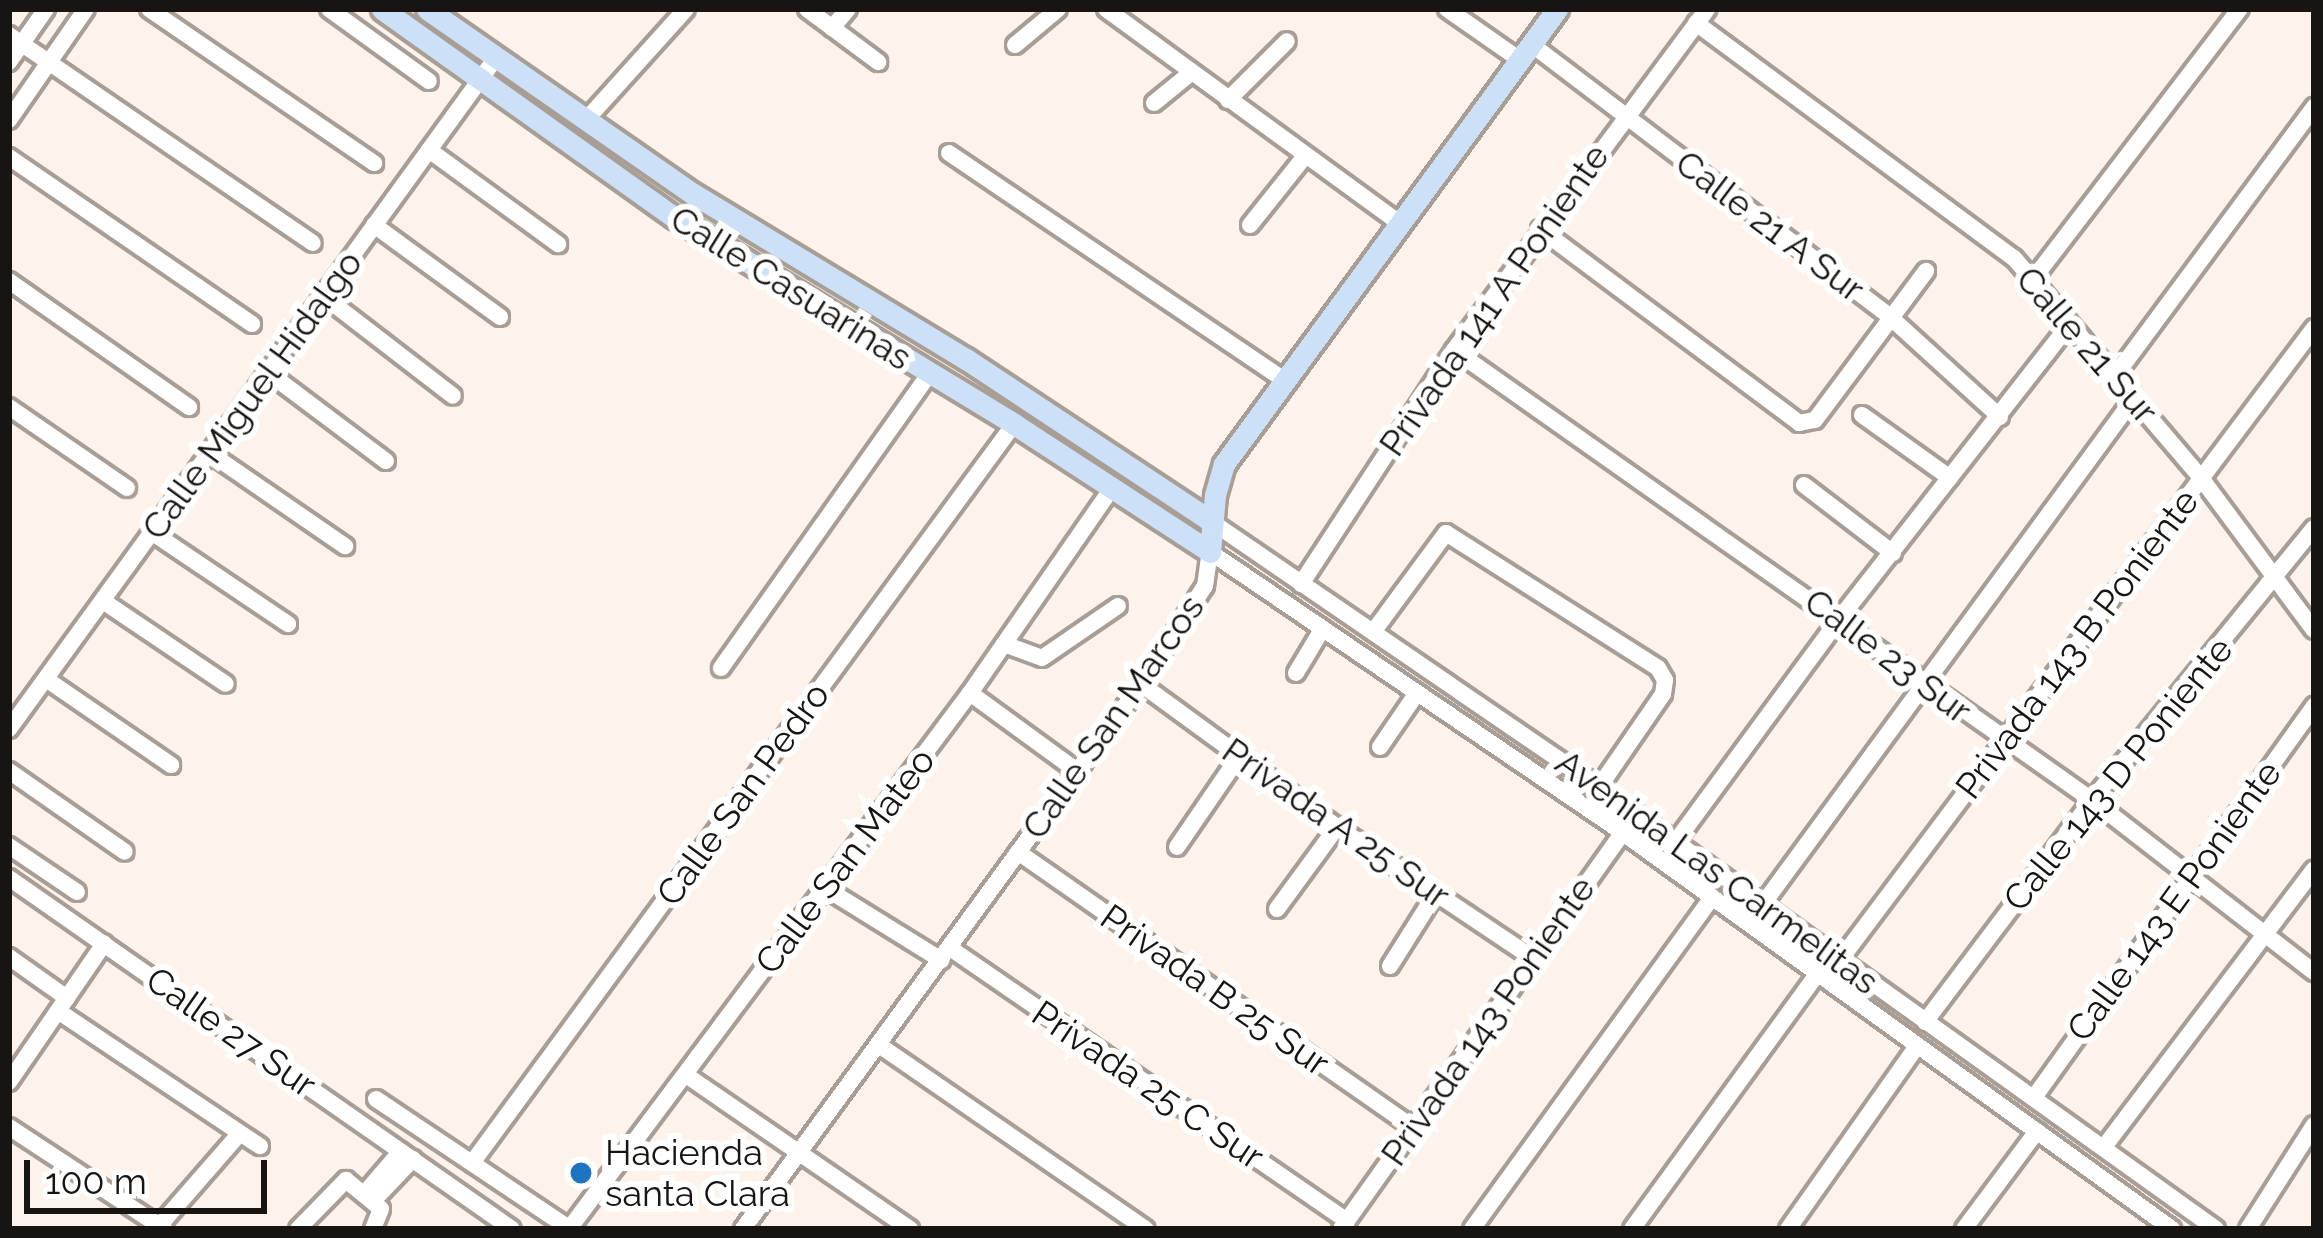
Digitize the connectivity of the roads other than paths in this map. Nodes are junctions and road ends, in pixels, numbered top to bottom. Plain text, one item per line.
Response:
1 (46, 9) edge
2 (86, 9) edge
3 (149, 9) edge
4 (329, 9) edge
5 (382, 9) edge
6 (428, 9) edge
7 (686, 9) edge
8 (807, 9) edge
9 (848, 9) edge
10 (1058, 9) edge
11 (1448, 9) edge
12 (1557, 9) edge
13 (2240, 9) edge
14 (1110, 10) edge
15 (1702, 16) edge
16 (832, 28) junction
17 (15, 39) edge
18 (1287, 41) dead end
19 (1016, 45) dead end
20 (1526, 52) junction
21 (494, 59) junction
22 (9, 62) edge
23 (49, 62) junction
24 (878, 62) dead end
25 (1192, 72) junction
26 (480, 79) junction
27 (429, 81) dead end
28 (1228, 100) junction
29 (1154, 104) dead end
30 (2314, 107) edge
31 (1624, 115) junction
32 (586, 119) junction
33 (9, 120) edge
34 (429, 150) junction
35 (950, 153) dead end
36 (1305, 156) junction
37 (9, 157) edge
38 (374, 163) dead end
39 (1398, 222) junction
40 (374, 225) junction
41 (1250, 225) dead end
42 (1540, 229) junction
43 (313, 243) dead end
44 (558, 244) dead end
45 (1926, 272) dead end
46 (2034, 278) junction
47 (9, 281) edge
48 (322, 296) junction
49 (1889, 316) junction
50 (500, 317) dead end
51 (252, 323) dead end
52 (2070, 324) junction
53 (2314, 328) edge
54 (1454, 350) junction
55 (266, 371) junction
56 (929, 374) junction
57 (2115, 376) junction
58 (1284, 380) junction
59 (453, 396) dead end
60 (2134, 398) junction
61 (9, 407) edge
62 (189, 407) dead end
63 (1862, 415) dead end
64 (2000, 417) junction
65 (1014, 424) junction
66 (211, 454) junction
67 (386, 461) dead end
68 (1950, 478) junction
69 (2201, 478) junction
70 (1804, 485) dead end
71 (127, 488) dead end
72 (1112, 488) junction
73 (1212, 522) junction
74 (2314, 528) edge
75 (153, 533) junction
76 (345, 545) dead end
77 (1210, 552) junction
78 (1893, 553) junction
79 (2276, 578) junction
80 (1301, 584) junction
81 (103, 601) junction
82 (1118, 606) dead end
83 (1840, 618) junction
84 (287, 624) dead end
85 (1324, 628) junction
86 (2314, 630) edge
87 (1373, 632) junction
88 (1004, 644) junction
89 (722, 668) dead end
90 (1296, 673) dead end
91 (46, 679) junction
92 (1925, 682) junction
93 (226, 684) dead end
94 (1141, 684) junction
95 (970, 693) junction
96 (1417, 693) junction
97 (2314, 706) edge
98 (9, 729) edge
99 (2006, 743) junction
100 (1380, 747) dead end
101 (1238, 758) junction
102 (171, 764) dead end
103 (9, 771) edge
104 (1077, 771) junction
105 (1599, 787) junction
106 (2092, 800) junction
107 (1634, 813) junction
108 (1337, 827) junction
109 (1623, 833) junction
110 (1676, 842) junction
111 (9, 846) edge
112 (1178, 847) dead end
113 (124, 852) dead end
114 (1018, 852) junction
115 (1662, 861) junction
116 (2314, 869) edge
117 (9, 878) edge
118 (2189, 880) junction
119 (825, 889) junction
120 (77, 892) dead end
121 (1436, 893) junction
122 (1712, 897) junction
123 (1763, 904) junction
124 (1277, 909) dead end
125 (2265, 936) junction
126 (104, 944) junction
127 (945, 954) junction
128 (9, 957) edge
129 (1533, 958) junction
130 (1840, 960) junction
131 (1390, 966) dead end
132 (2314, 972) edge
133 (1817, 974) junction
134 (63, 1005) junction
135 (1924, 1022) junction
136 (879, 1045) junction
137 (1917, 1046) junction
138 (686, 1075) junction
139 (11, 1076) edge
140 (2035, 1096) junction
141 (376, 1099) dead end
142 (2314, 1125) edge
143 (9, 1127) edge
144 (1412, 1129) junction
145 (2037, 1131) junction
146 (240, 1133) junction
147 (260, 1146) dead end
148 (2104, 1147) junction
149 (801, 1151) junction
150 (407, 1155) junction
151 (472, 1163) junction
152 (369, 1197) junction
153 (1344, 1225) edge
154 (161, 1227) edge
155 (298, 1229) edge
156 (374, 1229) edge
157 (512, 1229) edge
158 (570, 1229) edge
159 (743, 1229) edge
160 (910, 1229) edge
161 (1146, 1229) edge
162 (1472, 1229) edge
163 (1632, 1229) edge
164 (1787, 1229) edge
165 (1964, 1229) edge
166 (2173, 1229) edge
167 (2216, 1229) edge
168 (2248, 1229) edge

1 - 17 street
2 - 23 street
3 - 38 street
4 - 27 street
5 - 26 main road, Calle Casuarinas
6 - 21 main road, Calle Casuarinas
7 - 32 street
8 - 16 street
9 - 16 street
10 - 19 street
11 - 20 street, Calle 21 A Sur
12 - 20 main road, Calle San Marcos
13 - 46 street
14 - 25 street
15 - 31 street, Privada 141 A Poniente
15 - 46 street, Calle 21 Sur
16 - 24 street
17 - 22 street
17 - 23 street
18 - 28 street
20 - 31 street, Calle 21 A Sur
20 - 39 main road, Calle San Marcos
21 - 26 street, Calle Miguel Hidalgo
21 - 32 main road, Calle Casuarinas
23 - 33 street
23 - 43 street
25 - 28 street
25 - 29 street
26 - 34 street, Calle Miguel Hidalgo
26 - 56 main road, Calle Casuarinas
28 - 36 street
30 - 57 street
31 - 42 street, Privada 141 A Poniente
31 - 49 street, Calle 21 A Sur
32 - 73 main road, Calle Casuarinas
34 - 40 street, Calle Miguel Hidalgo
34 - 44 street
35 - 58 street
36 - 39 street
36 - 41 street
37 - 51 street
39 - 58 main road, Calle San Marcos
40 - 48 street, Calle Miguel Hidalgo
40 - 50 street
42 - 49 street
42 - 54 street, Privada 141 A Poniente
45 - 49 street
46 - 52 street, Calle 21 Sur
47 - 62 street
48 - 55 street, Calle Miguel Hidalgo
48 - 59 street
49 - 64 street, Calle 21 A Sur
52 - 57 street, Calle 21 Sur
52 - 64 street
53 - 69 street, Privada 143 B Poniente
54 - 80 street, Privada 141 A Poniente
54 - 83 street, Calle 23 Sur
55 - 66 street, Calle Miguel Hidalgo
55 - 67 street
56 - 65 main road, Calle Casuarinas
56 - 89 street
57 - 60 street, Calle 21 Sur
58 - 73 main road, Calle San Marcos
60 - 69 street, Calle 21 Sur
60 - 92 street
61 - 71 street
63 - 68 street
64 - 68 street
65 - 72 main road, Calle Casuarinas
65 - 151 street, Calle San Pedro
66 - 75 street, Calle Miguel Hidalgo
66 - 76 street
68 - 78 street
69 - 79 street, Calle 21 Sur
69 - 99 street, Privada 143 B Poniente
70 - 78 street
72 - 77 main road, Calle Casuarinas
72 - 88 street, Calle San Mateo
73 - 77 main road, Calle San Marcos
73 - 80 street, Avenida Las Carmelitas
74 - 79 street, Calle 143 D Poniente
75 - 81 street, Calle Miguel Hidalgo
75 - 84 street
77 - 85 street, Avenida Las Carmelitas
77 - 94 street, Calle San Marcos
78 - 83 street
79 - 86 street, Calle 21 Sur
79 - 106 street, Calle 143 D Poniente
80 - 87 street, Avenida Las Carmelitas
81 - 91 street, Calle Miguel Hidalgo
81 - 93 street
82 - 88 street
83 - 92 street, Calle 23 Sur
83 - 110 street
85 - 90 street
85 - 96 street, Avenida Las Carmelitas
87 - 105 street, Avenida Las Carmelitas
87 - 105 street
88 - 95 street, Calle San Mateo
91 - 98 street, Calle Miguel Hidalgo
91 - 102 street
92 - 99 street, Calle 23 Sur
92 - 123 street
94 - 101 street, Privada A 25 Sur
94 - 104 street, Calle San Marcos
95 - 104 street
95 - 119 street, Calle San Mateo
96 - 100 street
96 - 109 street, Avenida Las Carmelitas
97 - 118 street, Calle 143 E Poniente
99 - 106 street, Calle 23 Sur
99 - 130 street, Privada 143 B Poniente
101 - 108 street, Privada A 25 Sur
101 - 112 street
103 - 113 street
104 - 114 street, Calle San Marcos
105 - 107 street, Avenida Las Carmelitas
106 - 118 street, Calle 23 Sur
106 - 135 street, Calle 143 D Poniente
107 - 109 street, Privada 143 Poniente
107 - 110 street, Avenida Las Carmelitas
108 - 121 street, Privada A 25 Sur
108 - 124 street
109 - 115 street, Avenida Las Carmelitas
109 - 129 street, Privada 143 Poniente
110 - 115 street
110 - 123 street, Avenida Las Carmelitas
111 - 120 street
114 - 127 street, Calle San Marcos
114 - 144 street, Privada B 25 Sur
115 - 122 street, Avenida Las Carmelitas
116 - 125 street
117 - 126 street, Calle 27 Sur
118 - 125 street, Calle 23 Sur
118 - 140 street, Calle 143 E Poniente
119 - 127 street, Privada 25 C Sur
119 - 138 street, Calle San Mateo
121 - 129 street, Privada A 25 Sur
121 - 131 street
122 - 133 street, Avenida Las Carmelitas
122 - 162 street
123 - 130 street, Avenida Las Carmelitas
125 - 132 street, Calle 23 Sur
125 - 148 street
126 - 134 street
126 - 150 street, Calle 27 Sur
127 - 136 street, Calle San Marcos
127 - 153 street, Privada 25 C Sur
128 - 134 street
129 - 144 street, Privada 143 Poniente
130 - 135 street, Avenida Las Carmelitas
133 - 137 street, Avenida Las Carmelitas
133 - 163 street
134 - 139 street
134 - 146 street
135 - 140 street, Avenida Las Carmelitas
136 - 149 street, Calle San Marcos
136 - 161 street
137 - 145 street, Avenida Las Carmelitas
137 - 164 street
138 - 149 street
138 - 158 street, Calle San Mateo
140 - 148 street, Avenida Las Carmelitas
141 - 151 street
142 - 168 street
143 - 154 street
144 - 153 street, Privada 143 Poniente
145 - 165 street
145 - 166 street, Avenida Las Carmelitas
146 - 147 street
146 - 154 street
148 - 167 street, Avenida Las Carmelitas
149 - 159 street, Calle San Marcos
149 - 160 street
150 - 152 street
150 - 157 street, Calle 27 Sur
151 - 158 street
152 - 155 street
152 - 156 street

